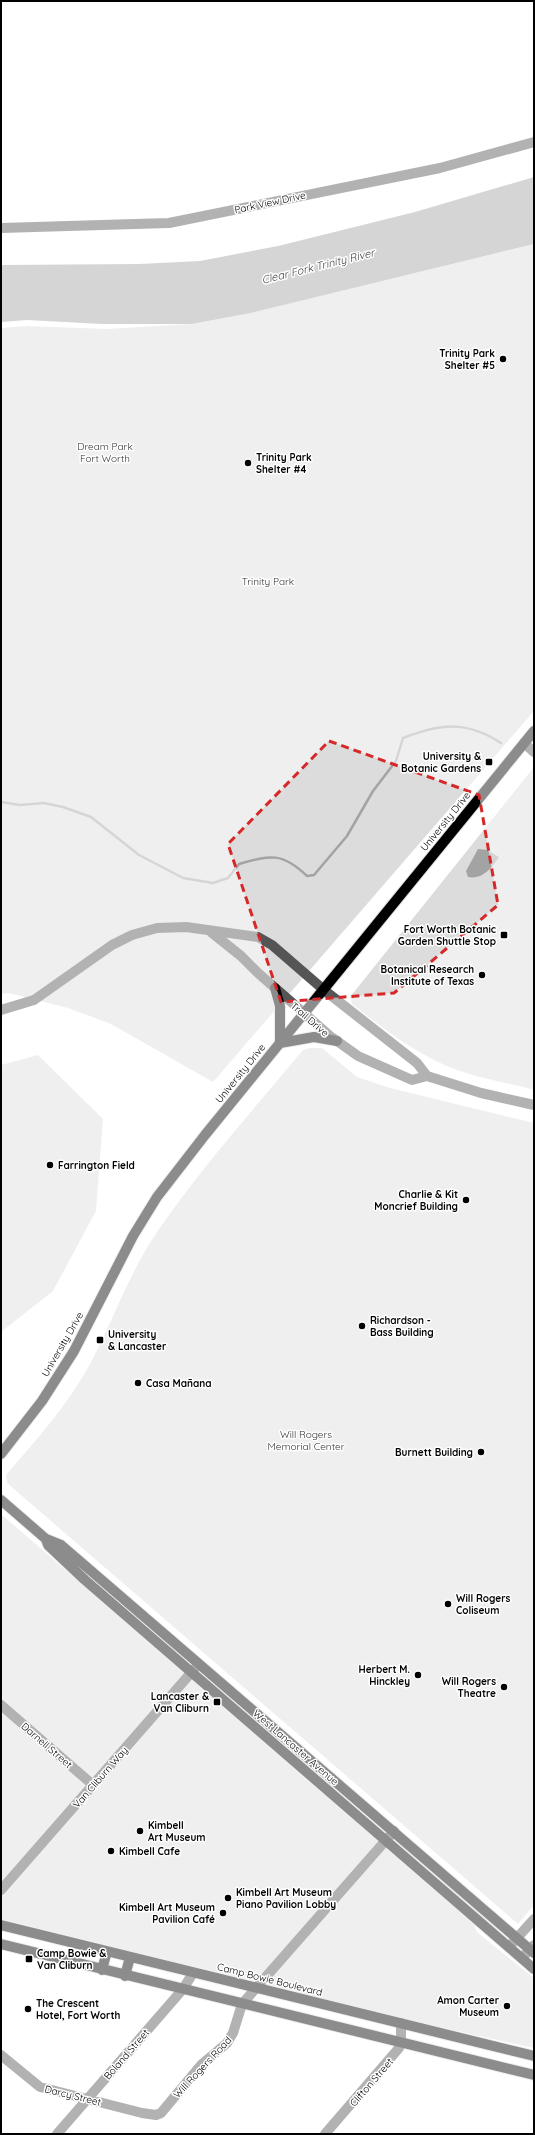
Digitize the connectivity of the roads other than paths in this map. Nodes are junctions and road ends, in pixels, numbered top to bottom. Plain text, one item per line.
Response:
1 (534, 142) edge
2 (1, 228) edge
3 (534, 731) edge
4 (524, 743) junction
5 (534, 752) edge
6 (209, 930) junction
7 (275, 988) junction
8 (324, 990) junction
9 (1, 1010) edge
10 (304, 1013) junction
11 (337, 1041) junction
12 (280, 1043) junction
13 (427, 1076) junction
14 (534, 1105) edge
15 (1, 1454) edge
16 (1, 1500) edge
17 (46, 1539) junction
18 (199, 1664) junction
19 (191, 1673) junction
20 (1, 1706) edge
21 (93, 1785) junction
22 (394, 1831) junction
23 (385, 1840) junction
24 (1, 1890) edge
25 (534, 1919) edge
26 (1, 1925) edge
27 (517, 1938) junction
28 (1, 1944) edge
29 (509, 1947) junction
30 (533, 1949) edge
31 (107, 1951) junction
32 (130, 1957) junction
33 (522, 1958) junction
34 (534, 1969) edge
35 (102, 1970) junction
36 (193, 1973) junction
37 (125, 1976) junction
38 (255, 1988) junction
39 (183, 1989) junction
40 (242, 2004) junction
41 (401, 2023) junction
42 (401, 2042) junction
43 (1, 2055) edge
44 (534, 2056) edge
45 (534, 2074) edge
46 (88, 2099) junction
47 (156, 2115) joint
48 (57, 2134) edge
49 (325, 2134) edge

1 - 2 street, Park View Drive
3 - 4 main road, University Drive
4 - 5 street
4 - 8 main road, University Drive
6 - 7 street, Trail Drive
6 - 8 street, Trail Drive
6 - 9 street, Trail Drive
7 - 10 street, Trail Drive
7 - 12 main road
8 - 10 main road, University Drive
8 - 13 street, Trail Drive
10 - 11 street, Trail Drive
10 - 12 main road, University Drive
11 - 12 main road
11 - 13 street, Trail Drive
12 - 15 main road, University Drive
13 - 14 street, Trail Drive
16 - 17 main road, West Lancaster Avenue
17 - 18 main road, West Lancaster Avenue
17 - 19 main road, West Lancaster Avenue
18 - 19 street, Van Cliburn Way
18 - 22 main road, West Lancaster Avenue
19 - 21 street, Van Cliburn Way
19 - 23 main road, West Lancaster Avenue
20 - 21 street, Darnell Street
21 - 24 street, Van Cliburn Way
22 - 23 street, Will Rogers Road
22 - 27 main road, West Lancaster Avenue
23 - 29 main road, West Lancaster Avenue
23 - 38 street, Will Rogers Road
25 - 27 street
26 - 31 main road, Camp Bowie Boulevard
27 - 29 street
27 - 30 main road, West Lancaster Avenue
28 - 35 main road
29 - 33 main road, West Lancaster Avenue
30 - 33 street
31 - 32 main road, Camp Bowie Boulevard
31 - 35 main road
32 - 36 main road, Camp Bowie Boulevard
32 - 37 main road
33 - 34 main road, West Lancaster Avenue
35 - 37 main road
36 - 38 main road, Camp Bowie Boulevard
36 - 39 street, Boland Street
37 - 39 main road
38 - 40 street, Will Rogers Road
38 - 41 main road, Camp Bowie Boulevard
39 - 40 main road
39 - 46 street, Boland Street
40 - 42 main road
40 - 47 street, Will Rogers Road
41 - 42 street
41 - 44 main road, Camp Bowie Boulevard
42 - 45 main road
42 - 49 street, Clifton Street
43 - 46 street, Darcy Street
46 - 47 street, Darcy Street
46 - 48 street, Boland Street

